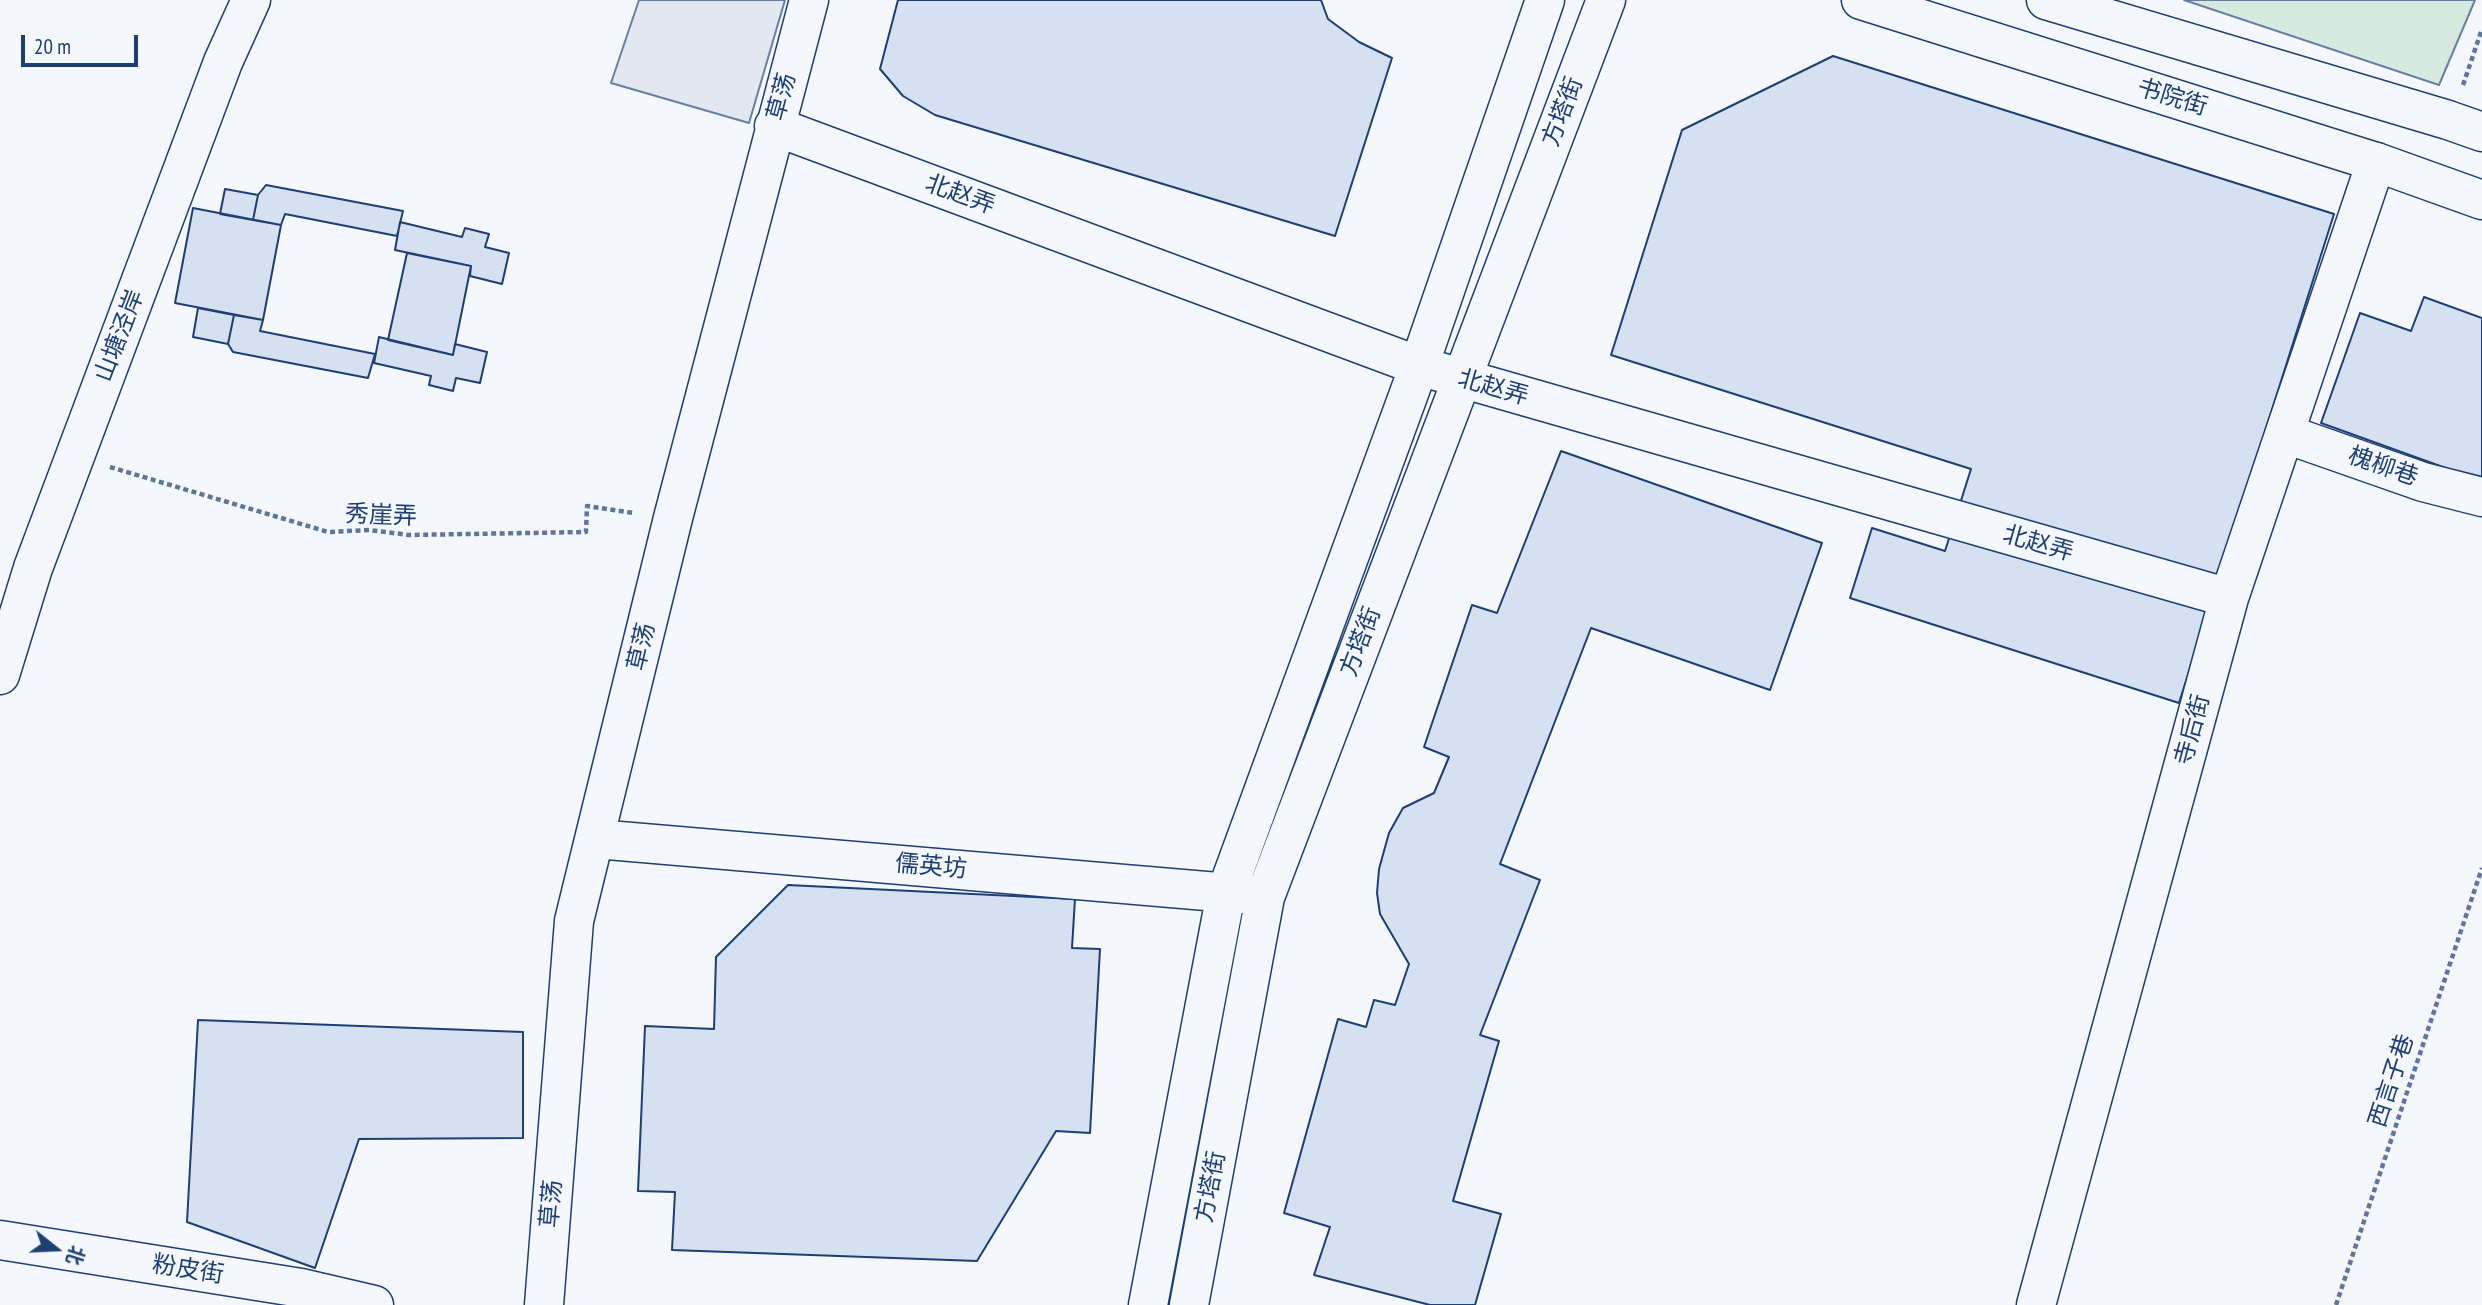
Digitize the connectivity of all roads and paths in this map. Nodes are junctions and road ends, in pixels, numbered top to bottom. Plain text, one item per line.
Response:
1 (251, 0) edge
2 (808, 0) edge
3 (1545, 0) edge
4 (1606, 0) edge
5 (1861, 0) edge
6 (2046, 0) edge
7 (2482, 29) edge
8 (774, 126) junction
9 (2465, 126) edge
10 (2376, 162) junction
11 (2482, 200) edge
12 (1419, 366) junction
13 (1461, 379) junction
14 (2286, 433) junction
15 (74, 457) junction
16 (2482, 497) edge
17 (673, 518) junction
18 (2229, 598) junction
19 (0, 675) edge
20 (596, 839) junction
21 (2482, 868) edge
22 (1226, 893) junction
23 (1265, 897) junction
24 (0, 1240) edge
25 (374, 1305) edge
26 (544, 1305) edge
27 (1149, 1305) edge
28 (1189, 1305) edge
29 (2036, 1305) edge
30 (2336, 1305) edge

1 - 15 street, 山塘泾岸
2 - 8 street, 草荡
3 - 12 street, 方塔街
4 - 13 street, 方塔街
5 - 10 street, 书院街
6 - 9 street
7 - 9 path
8 - 12 street, 北赵弄
8 - 17 street, 草荡
10 - 11 street, 书院街
10 - 14 street, 寺后街
12 - 13 street, 北赵弄
12 - 22 street, 方塔街
13 - 18 street, 北赵弄
13 - 23 street, 方塔街
14 - 16 street, 槐柳巷
14 - 18 street, 寺后街
15 - 17 path, 秀崖弄
15 - 19 street, 山塘泾岸
17 - 20 street, 草荡
18 - 29 street, 寺后街
20 - 22 street, 儒英坊
20 - 26 street, 草荡
21 - 30 path, 西言子巷
22 - 23 street, 儒英坊
22 - 27 street, 方塔街
23 - 28 street, 方塔街
24 - 25 street, 粉皮街

